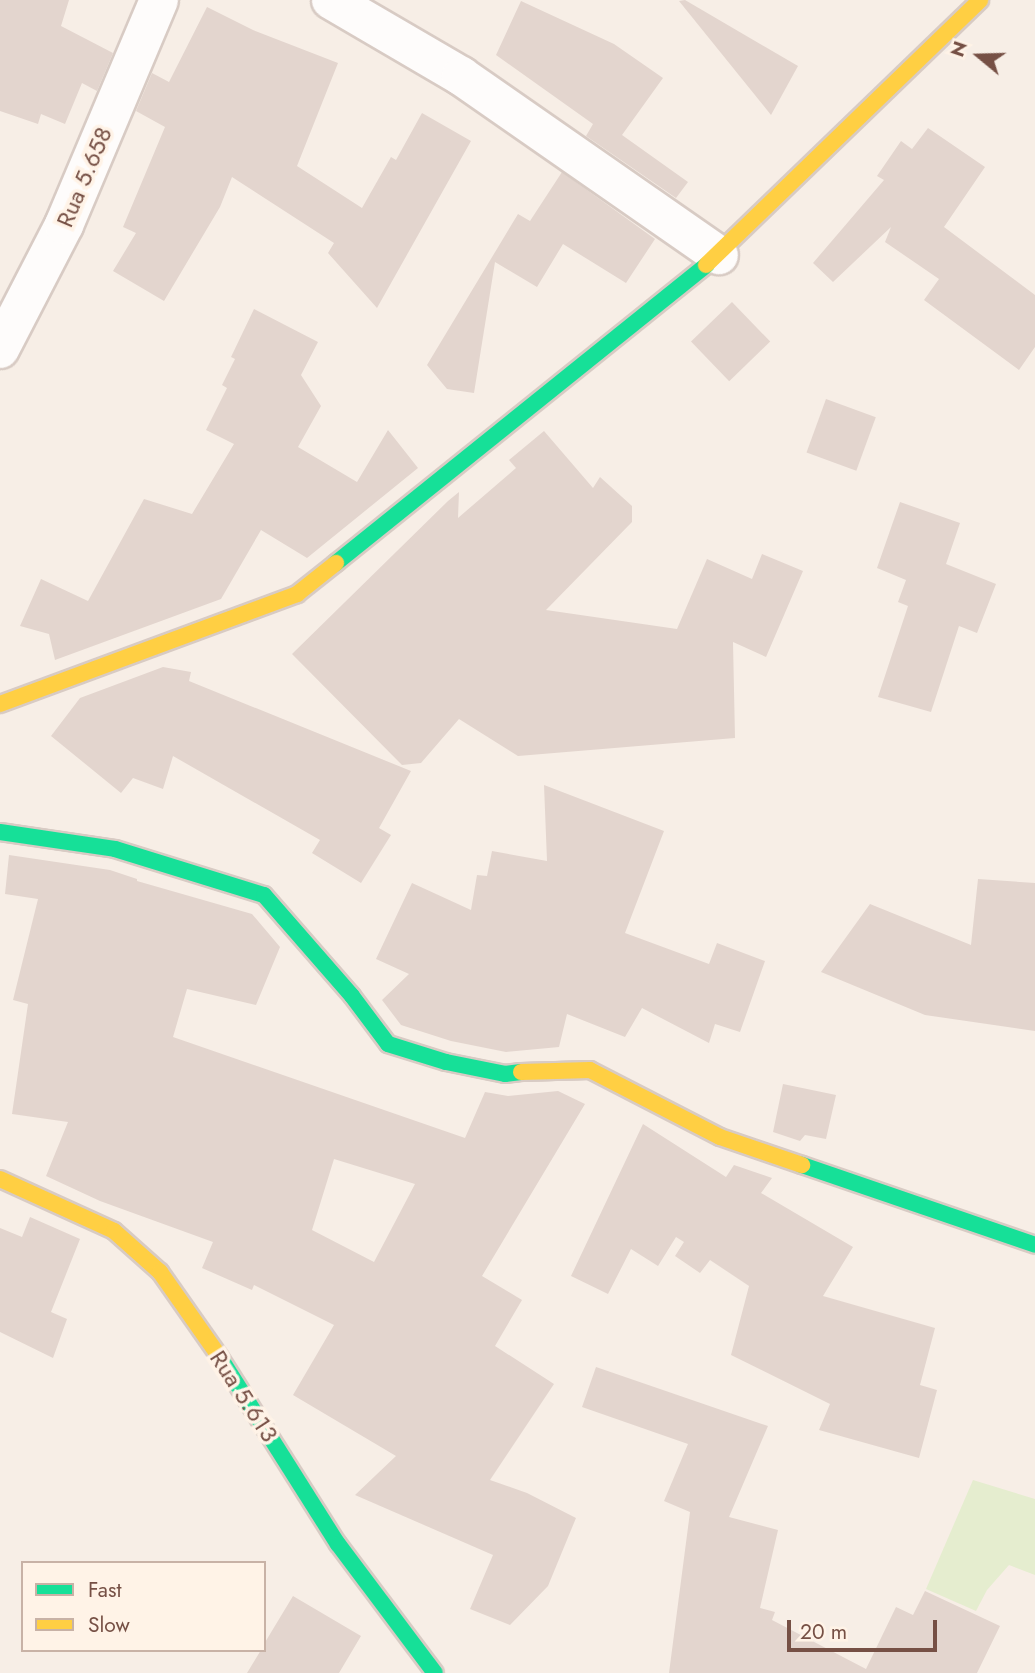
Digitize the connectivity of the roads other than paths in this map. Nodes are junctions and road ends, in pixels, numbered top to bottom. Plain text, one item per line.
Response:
1 (331, 0) edge
2 (980, 0) edge
3 (151, 3) edge
4 (719, 255) junction
5 (0, 349) edge
6 (0, 704) edge
7 (0, 832) edge
8 (0, 1179) edge
9 (1035, 1245) edge
10 (435, 1673) edge

1 - 4 street
2 - 4 street
3 - 5 street, Rua 5.658
4 - 6 street
7 - 9 street
8 - 10 street, Rua 5.613

